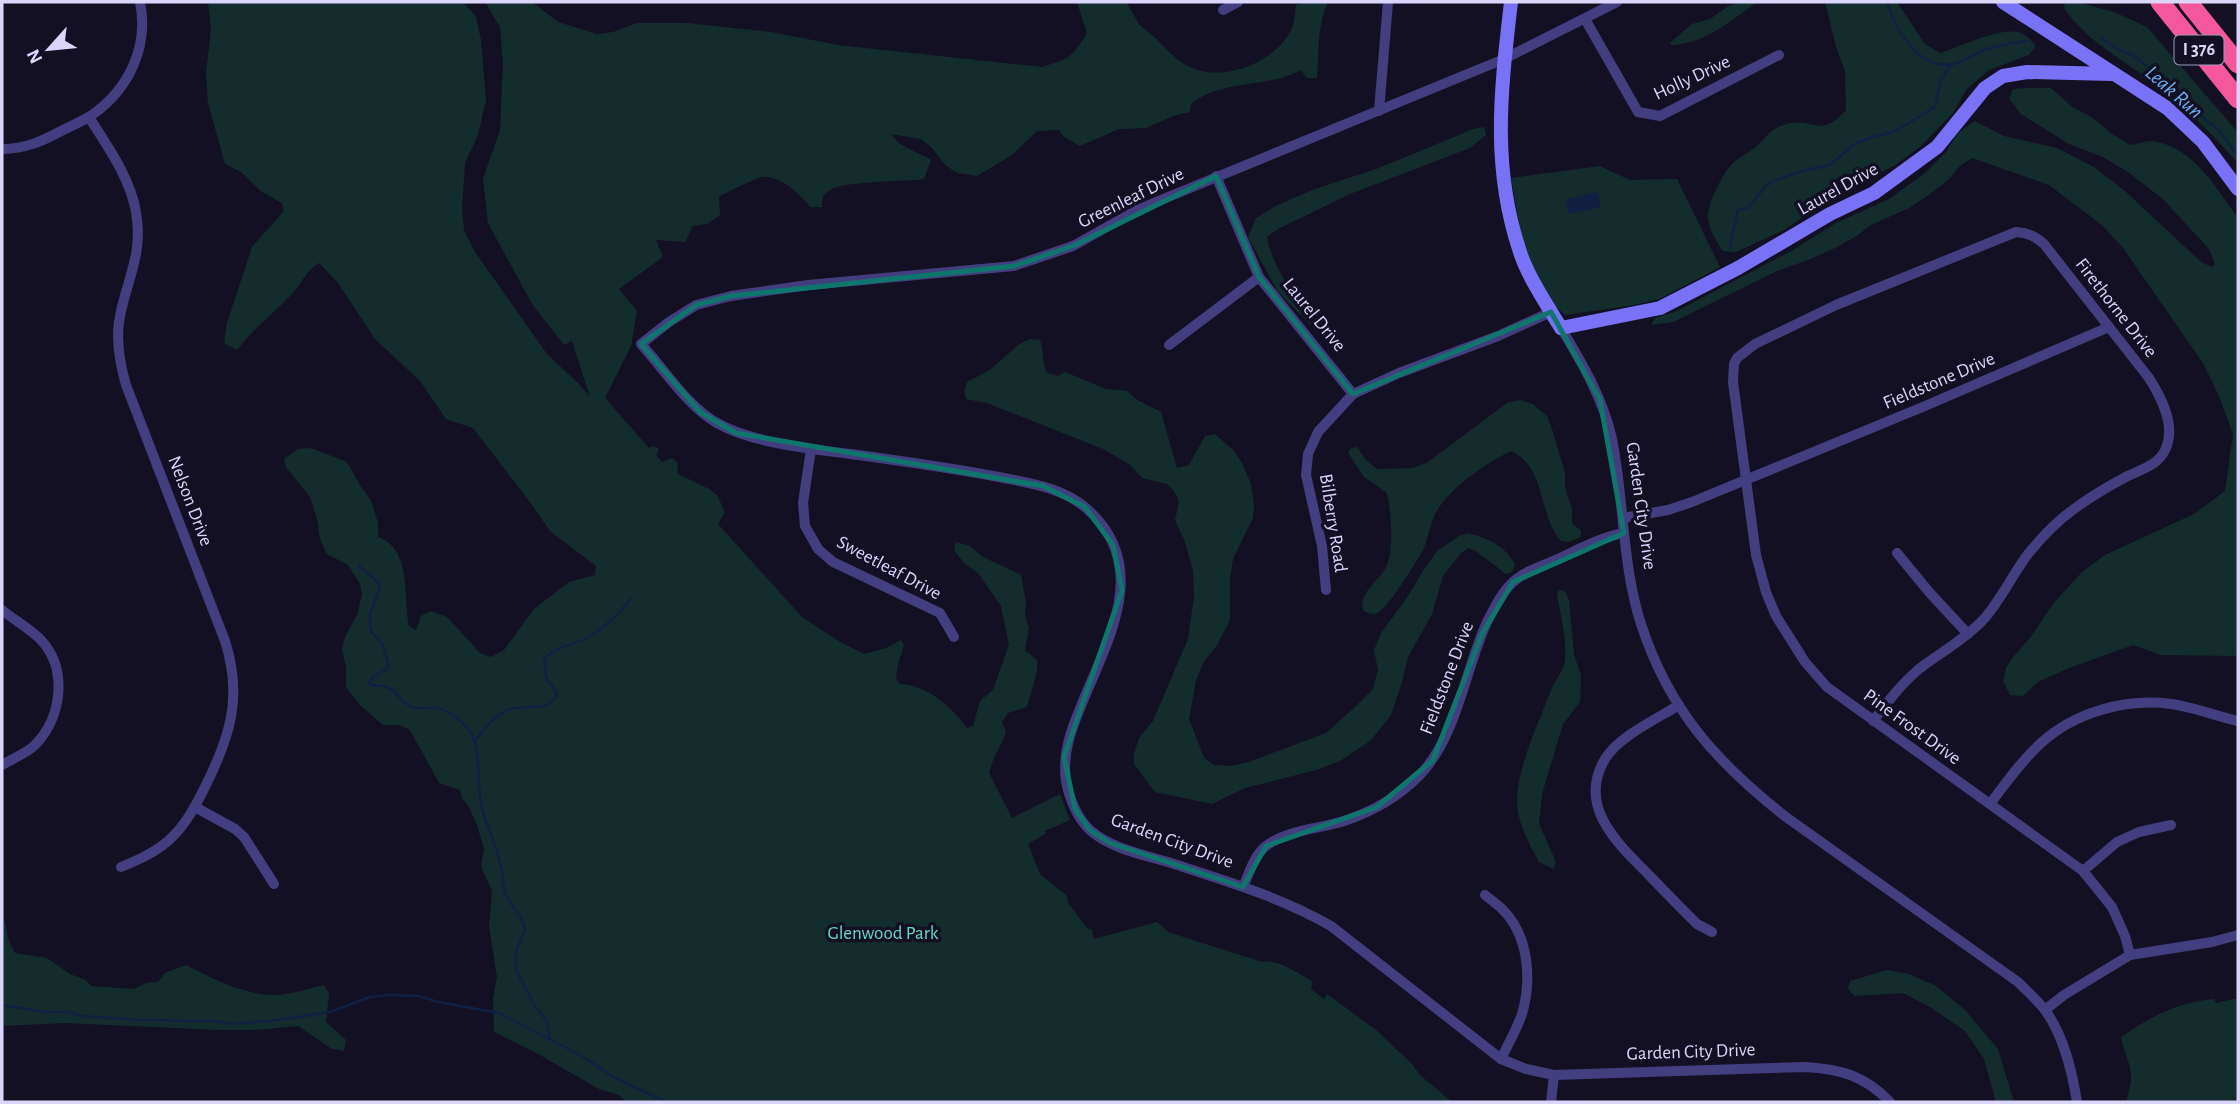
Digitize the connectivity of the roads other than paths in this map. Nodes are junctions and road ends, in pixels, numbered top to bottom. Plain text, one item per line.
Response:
1 (140, 2) edge
2 (1238, 2) edge
3 (1388, 2) edge
4 (1511, 2) edge
5 (1617, 2) edge
6 (2003, 2) edge
7 (2160, 2) edge
8 (2188, 2) edge
9 (1223, 10) dead end
10 (1585, 19) junction
11 (2065, 43) junction
12 (1779, 55) dead end
13 (1504, 59) junction
14 (2238, 64) edge
15 (2054, 72) junction
16 (2112, 74) junction
17 (2238, 99) edge
18 (1379, 111) junction
19 (89, 117) junction
20 (2, 149) edge
21 (1216, 176) junction
22 (2238, 189) edge
23 (1259, 277) junction
24 (1551, 312) junction
25 (1561, 327) junction
26 (2109, 327) junction
27 (641, 344) joint
28 (1169, 345) dead end
29 (1353, 394) junction
30 (811, 449) junction
31 (1746, 480) junction
32 (1623, 518) junction
33 (1624, 533) junction
34 (1897, 553) dead end
35 (1326, 590) dead end
36 (2, 610) edge
37 (1968, 634) junction
38 (954, 637) dead end
39 (1679, 705) junction
40 (1873, 721) junction
41 (2238, 722) edge
42 (2, 765) edge
43 (1990, 804) junction
44 (195, 807) junction
45 (2171, 825) dead end
46 (121, 867) dead end
47 (2083, 871) junction
48 (274, 884) dead end
49 (1243, 887) junction
50 (1485, 895) dead end
51 (1712, 932) dead end
52 (2238, 935) edge
53 (2130, 956) junction
54 (2045, 1010) junction
55 (1501, 1059) junction
56 (1554, 1075) junction
57 (1551, 1102) edge
58 (1890, 1102) edge
59 (2077, 1102) edge

1 - 19 street
2 - 9 street
3 - 18 street
4 - 13 street, Garden City Drive
5 - 10 street, Greenleaf Drive
6 - 11 street
7 - 17 highway, I 376
8 - 14 highway, I 376
10 - 12 street, Holly Drive
10 - 13 street, Greenleaf Drive
11 - 15 street
11 - 16 street
13 - 18 street, Greenleaf Drive
13 - 24 street, Garden City Drive
15 - 16 street, Laurel Drive
15 - 25 street, Laurel Drive
16 - 22 street
18 - 21 street, Greenleaf Drive
19 - 20 street
19 - 44 street, Nelson Drive
21 - 23 street, Laurel Drive
21 - 27 street, Greenleaf Drive
23 - 28 street
23 - 29 street, Laurel Drive
24 - 25 street, Garden City Drive
24 - 29 street
25 - 32 street, Garden City Drive
26 - 31 street, Fieldstone Drive
26 - 31 street, Firethorne Drive
26 - 37 street, Firethorne Drive
27 - 30 street, Garden City Drive
29 - 35 street, Bilberry Road
30 - 38 street, Sweetleaf Drive
30 - 49 street, Garden City Drive
31 - 32 street, Fieldstone Drive
31 - 40 street, Pine Frost Drive
32 - 33 street, Garden City Drive
33 - 39 street, Garden City Drive
33 - 49 street, Fieldstone Drive
34 - 37 street
36 - 42 street
37 - 40 street, Firethorne Drive
39 - 51 street
39 - 54 street, Garden City Drive
40 - 43 street, Pine Frost Drive
41 - 43 street
43 - 47 street, Pine Frost Drive
44 - 46 street, Nelson Drive
44 - 48 street
45 - 47 street
47 - 53 street, Pine Frost Drive
49 - 55 street, Garden City Drive
50 - 55 street
52 - 53 street
53 - 54 street
54 - 59 street, Garden City Drive
55 - 56 street, Garden City Drive
56 - 57 street
56 - 58 street, Garden City Drive

